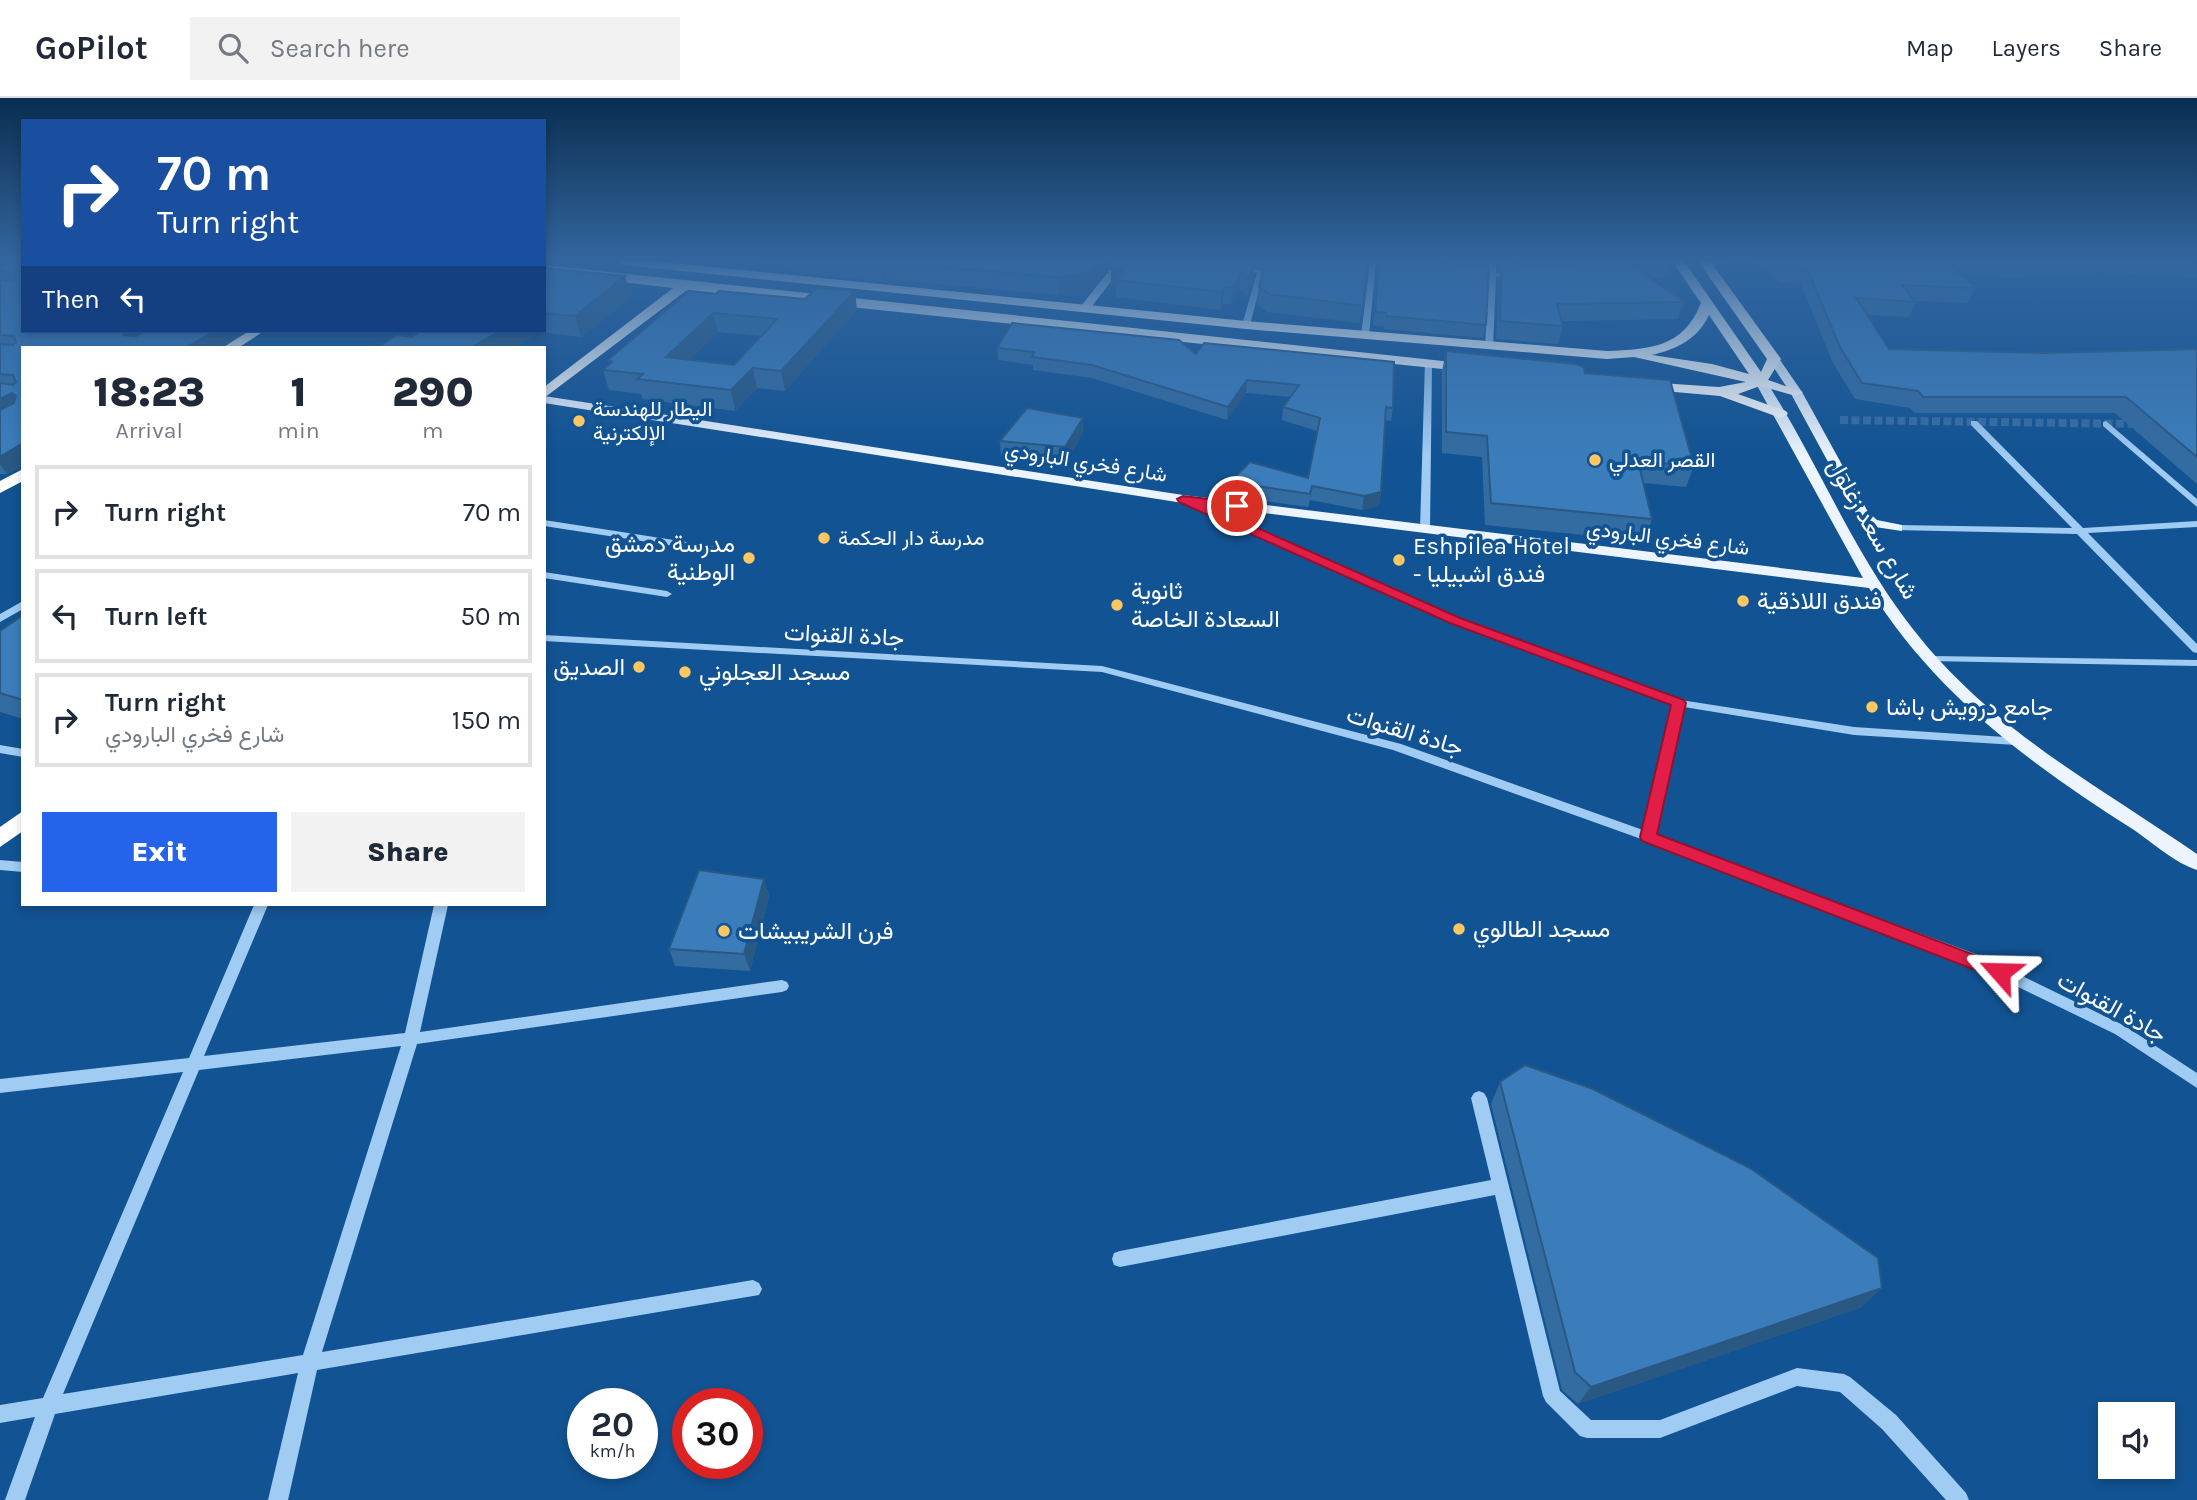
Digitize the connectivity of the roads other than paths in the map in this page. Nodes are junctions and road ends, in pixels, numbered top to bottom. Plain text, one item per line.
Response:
1 (633, 326) edge
2 (1070, 326) edge
3 (1261, 326) edge
4 (1366, 326) edge
5 (1490, 326) edge
6 (1698, 326) edge
7 (1723, 326) edge
8 (1751, 326) edge
9 (255, 333) edge
10 (1365, 336) junction
11 (1406, 339) junction
12 (232, 346) edge
13 (1489, 346) junction
14 (1629, 354) junction
15 (1774, 359) junction
16 (1409, 362) junction
17 (1428, 363) junction
18 (1712, 368) junction
19 (1483, 369) edge
20 (1760, 380) junction
21 (1633, 384) edge
22 (1796, 392) junction
23 (1724, 393) junction
24 (546, 395) edge
25 (546, 397) edge
26 (1781, 414) junction
27 (1974, 423) dead end
28 (2106, 424) dead end
29 (21, 475) edge
30 (0, 488) edge
31 (1183, 499) junction
32 (2197, 504) edge
33 (2197, 524) edge
34 (546, 526) edge
35 (1425, 528) junction
36 (1897, 528) joint
37 (2081, 531) junction
38 (719, 551) dead end
39 (546, 575) edge
40 (1873, 584) junction
41 (667, 593) dead end
42 (21, 605) edge
43 (0, 620) edge
44 (546, 638) edge
45 (2197, 650) edge
46 (1932, 659) junction
47 (2197, 663) edge
48 (1679, 703) junction
49 (2016, 741) junction
50 (0, 750) edge
51 (21, 753) edge
52 (21, 821) edge
53 (1648, 837) junction
54 (0, 839) edge
55 (2195, 860) edge
56 (0, 865) edge
57 (21, 867) edge
58 (261, 906) edge
59 (441, 906) edge
60 (782, 986) dead end
61 (411, 1039) junction
62 (194, 1065) junction
63 (2197, 1081) edge
64 (0, 1086) edge
65 (1479, 1098) dead end
66 (1500, 1186) junction
67 (1120, 1259) dead end
68 (753, 1289) dead end
69 (310, 1360) junction
70 (48, 1408) junction
71 (0, 1414) edge
72 (15, 1500) edge
73 (278, 1500) edge
74 (1959, 1500) edge

1 - 24 highway
2 - 16 highway
3 - 10 highway
4 - 10 street
5 - 13 street
6 - 14 highway
7 - 20 highway
8 - 15 highway
9 - 12 highway
10 - 11 highway
11 - 13 highway
11 - 16 highway
13 - 14 highway
14 - 18 highway
15 - 20 highway
15 - 22 main road
16 - 17 highway
17 - 19 highway
17 - 35 street
18 - 20 highway
18 - 23 highway
20 - 22 highway
20 - 23 highway
20 - 26 main road, شارع سعد زغلول
21 - 23 highway
22 - 36 main road
23 - 26 highway
25 - 31 main road, شارع فخري البارودي
26 - 40 main road, شارع سعد زغلول
27 - 37 street
28 - 32 street
29 - 30 highway
31 - 35 main road, شارع فخري البارودي
31 - 48 street
33 - 37 street
34 - 38 street
35 - 40 main road, شارع فخري البارودي
36 - 37 street
37 - 45 street
39 - 41 street
40 - 46 main road, شارع سعد زغلول
42 - 43 street
44 - 53 street, جادة القنوات
46 - 47 street
46 - 49 main road, شارع سعد زغلول
48 - 49 street
48 - 53 street
49 - 55 main road, شارع سعد زغلول
50 - 51 street
52 - 54 highway
53 - 63 street, جادة القنوات
56 - 57 street
58 - 62 street
59 - 61 street
60 - 61 street
61 - 62 street
61 - 69 street
62 - 64 street
62 - 70 street
65 - 66 street
66 - 67 street
66 - 74 street
68 - 69 street
69 - 70 street
69 - 73 street
70 - 71 street
70 - 72 street

